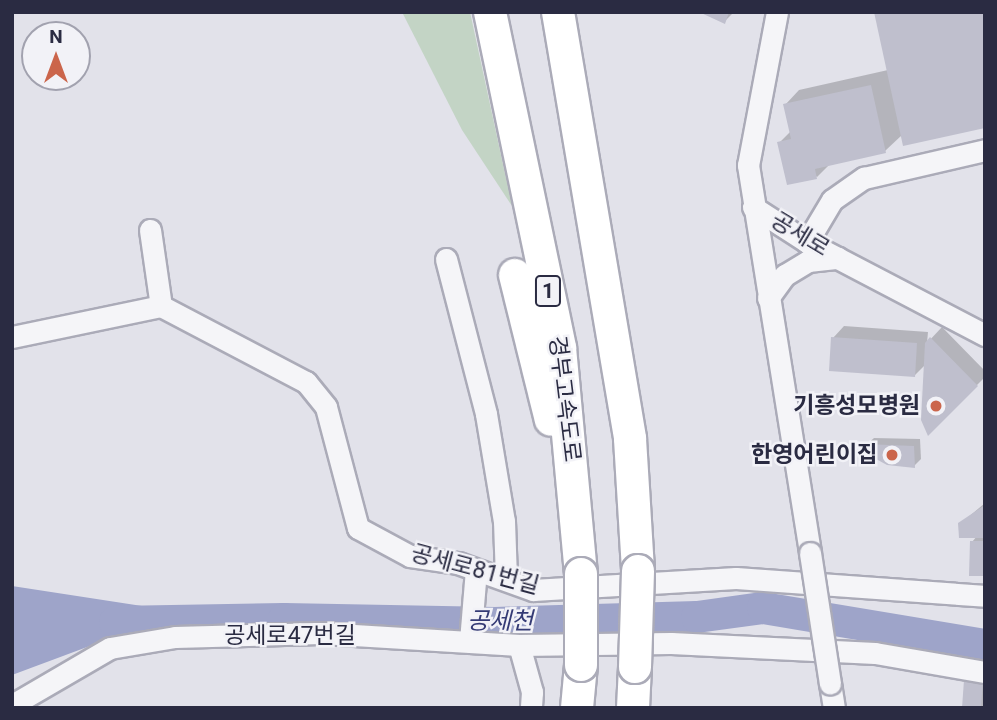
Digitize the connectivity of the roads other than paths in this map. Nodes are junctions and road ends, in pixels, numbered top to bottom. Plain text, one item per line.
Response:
1 (490, 12) edge
2 (558, 12) edge
3 (777, 12) edge
4 (985, 150) edge
5 (753, 207) junction
6 (150, 230) dead end
7 (807, 242) junction
8 (839, 258) junction
9 (446, 259) dead end
10 (515, 275) dead end
11 (768, 298) junction
12 (161, 306) junction
13 (985, 335) edge
14 (12, 337) edge
15 (580, 531) junction
16 (476, 570) junction
17 (506, 579) junction
18 (985, 596) edge
19 (470, 641) junction
20 (519, 645) junction
21 (985, 672) edge
22 (12, 705) edge
23 (531, 708) edge
24 (577, 708) edge
25 (633, 708) edge
26 (834, 708) edge

1 - 15 highway, 경부고속도로 / 1
2 - 25 highway, bridge
3 - 5 street, 공세로
4 - 7 street
5 - 7 street, 공세로
5 - 11 street
6 - 12 street
7 - 8 street, 공세로
8 - 11 street
8 - 13 street, 공세로
9 - 17 street
10 - 15 highway
11 - 26 street, bridge
12 - 14 street
12 - 16 street, 공세로81번길
15 - 24 highway, 경부고속도로 / 1, bridge
16 - 17 street, 공세로81번길
16 - 19 street
17 - 18 street, 공세로81번길
19 - 20 street, 공세로47번길
19 - 22 street, 공세로47번길
20 - 21 street, 공세로47번길
20 - 23 street

